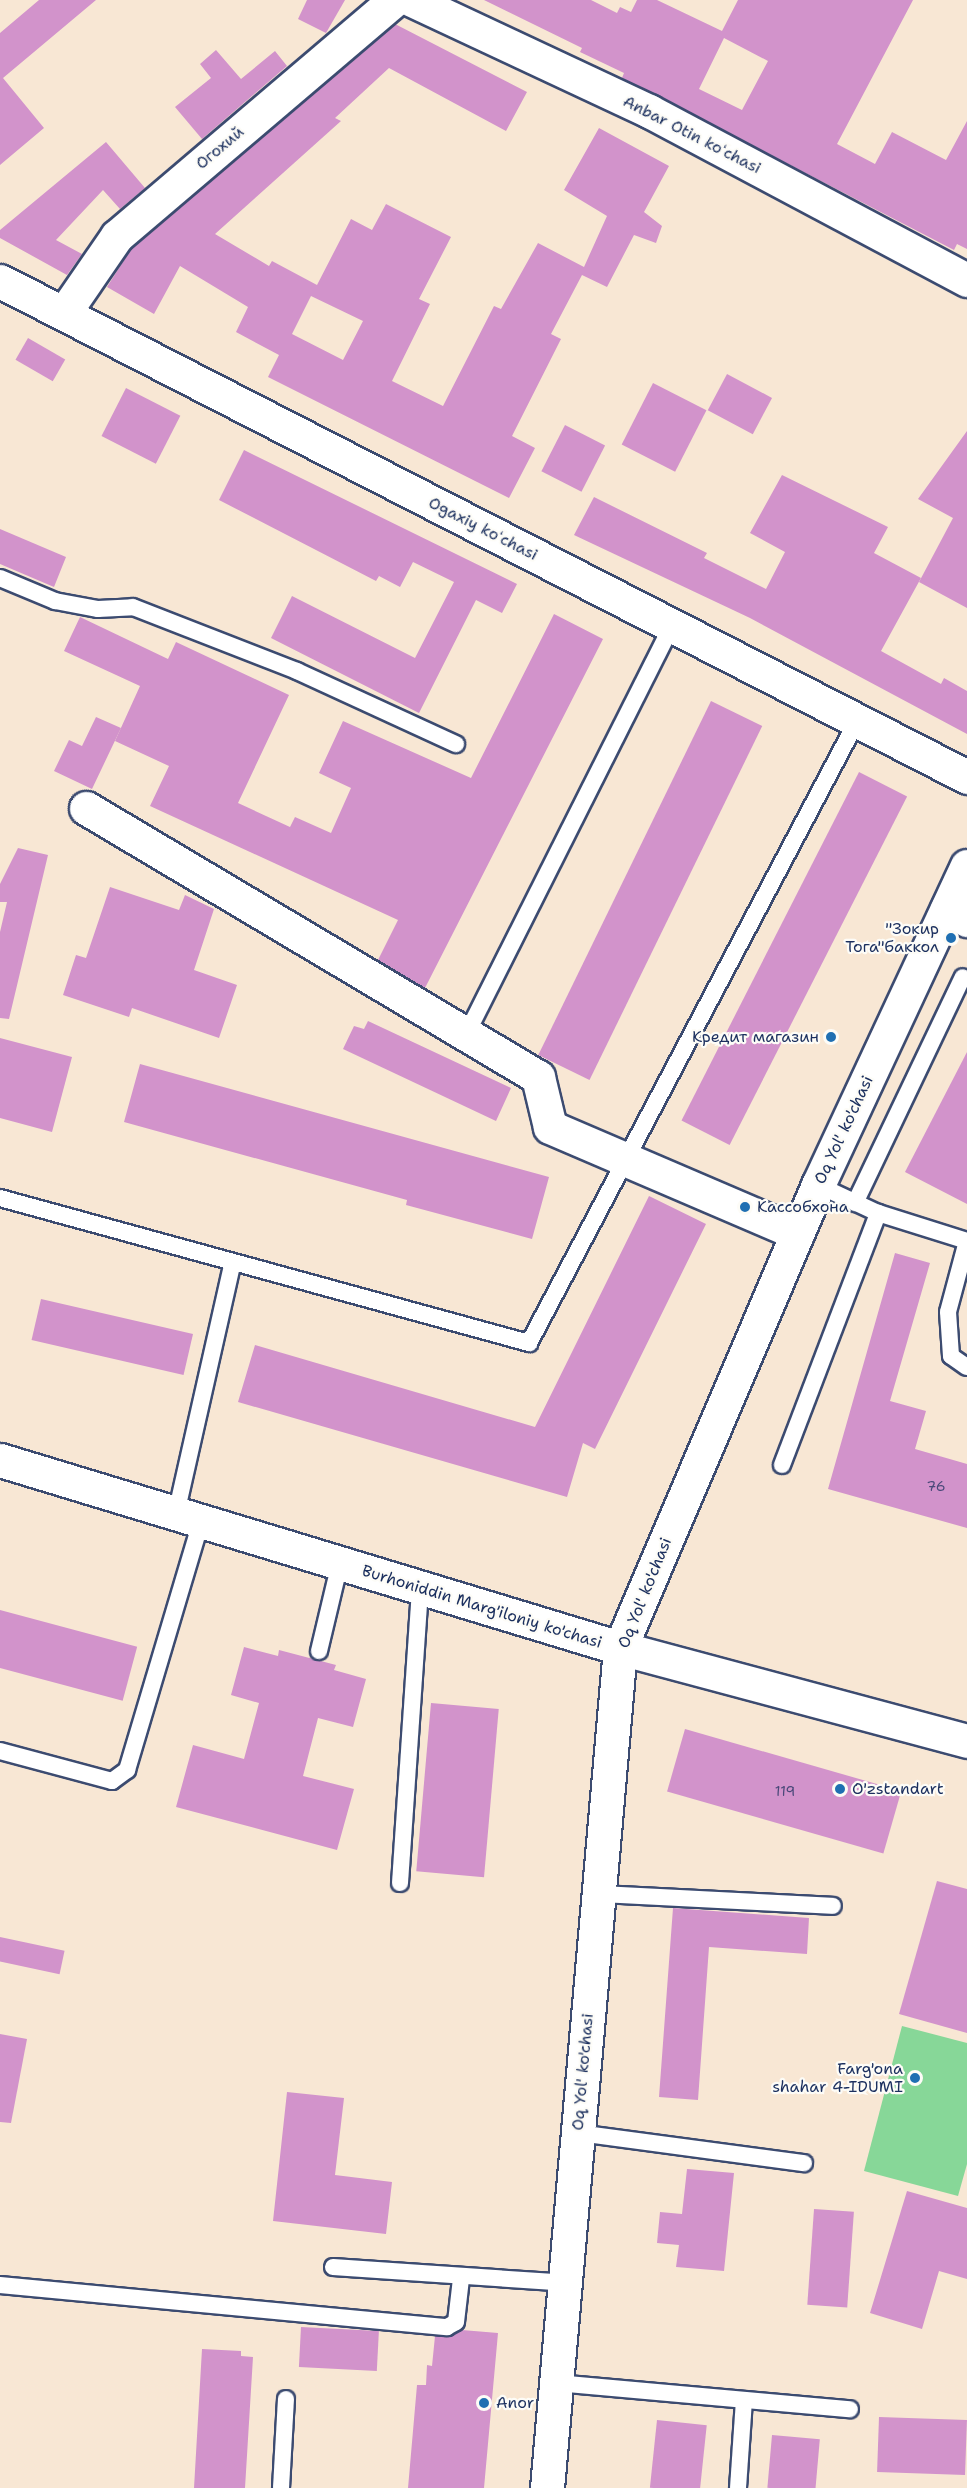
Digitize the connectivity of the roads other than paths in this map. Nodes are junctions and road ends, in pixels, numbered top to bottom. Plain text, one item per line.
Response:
1 (394, 0) edge
2 (412, 0) edge
3 (0, 280) edge
4 (967, 280) edge
5 (64, 313) junction
6 (0, 578) edge
7 (671, 627) junction
8 (857, 721) junction
9 (456, 744) dead end
10 (967, 777) edge
11 (86, 808) dead end
12 (967, 866) edge
13 (957, 915) edge
14 (963, 977) dead end
15 (466, 1035) junction
16 (627, 1160) junction
17 (818, 1185) junction
18 (1, 1202) edge
19 (855, 1203) junction
20 (878, 1213) junction
21 (797, 1233) junction
22 (967, 1241) edge
23 (233, 1262) junction
24 (967, 1367) edge
25 (0, 1460) edge
26 (782, 1465) dead end
27 (188, 1517) junction
28 (340, 1563) junction
29 (420, 1588) junction
30 (620, 1648) junction
31 (319, 1651) dead end
32 (967, 1741) edge
33 (0, 1751) edge
34 (400, 1883) dead end
35 (599, 1894) junction
36 (832, 1906) dead end
37 (578, 2133) junction
38 (804, 2163) dead end
39 (333, 2267) dead end
40 (461, 2279) junction
41 (565, 2283) junction
42 (0, 2285) edge
43 (556, 2383) junction
44 (286, 2399) dead end
45 (744, 2400) junction
46 (850, 2409) dead end
47 (281, 2488) edge
48 (547, 2488) edge
49 (738, 2488) edge

1 - 5 street, Огохий
2 - 4 street, Anbar Otin koʻchasi
3 - 5 street, Ogaxiy koʻchasi
5 - 7 street, Ogaxiy koʻchasi
6 - 9 lane
7 - 8 street, Ogaxiy koʻchasi
7 - 15 lane
8 - 10 street, Ogaxiy koʻchasi
8 - 16 lane
11 - 15 street
12 - 13 street, Oq Yol' ko'chasi
13 - 17 street, Oq Yol' ko'chasi
14 - 19 lane
15 - 16 street
16 - 21 street
16 - 23 lane
17 - 19 lane
17 - 21 street, Oq Yol' ko'chasi
18 - 23 lane
19 - 20 lane
20 - 22 lane
20 - 26 lane
21 - 30 street, Oq Yol' ko'chasi
22 - 24 lane
23 - 27 lane
25 - 27 street, Burhoniddin Marg'iloniy ko'chasi
27 - 28 street, Burhoniddin Marg'iloniy ko'chasi
27 - 33 lane
28 - 29 street, Burhoniddin Marg'iloniy ko'chasi
28 - 31 lane
29 - 30 street, Burhoniddin Marg'iloniy ko'chasi
29 - 34 lane
30 - 32 street, Burhoniddin Marg'iloniy ko'chasi
30 - 35 street, Oq Yol' ko'chasi
35 - 36 lane
35 - 37 street, Oq Yol' ko'chasi
37 - 38 lane
37 - 41 street, Oq Yol' ko'chasi
39 - 40 lane
40 - 41 lane
40 - 42 lane
41 - 43 street, Oq Yol' ko'chasi
43 - 45 lane
43 - 48 street, Oq Yol' ko'chasi
44 - 47 lane
45 - 46 lane
45 - 49 lane

